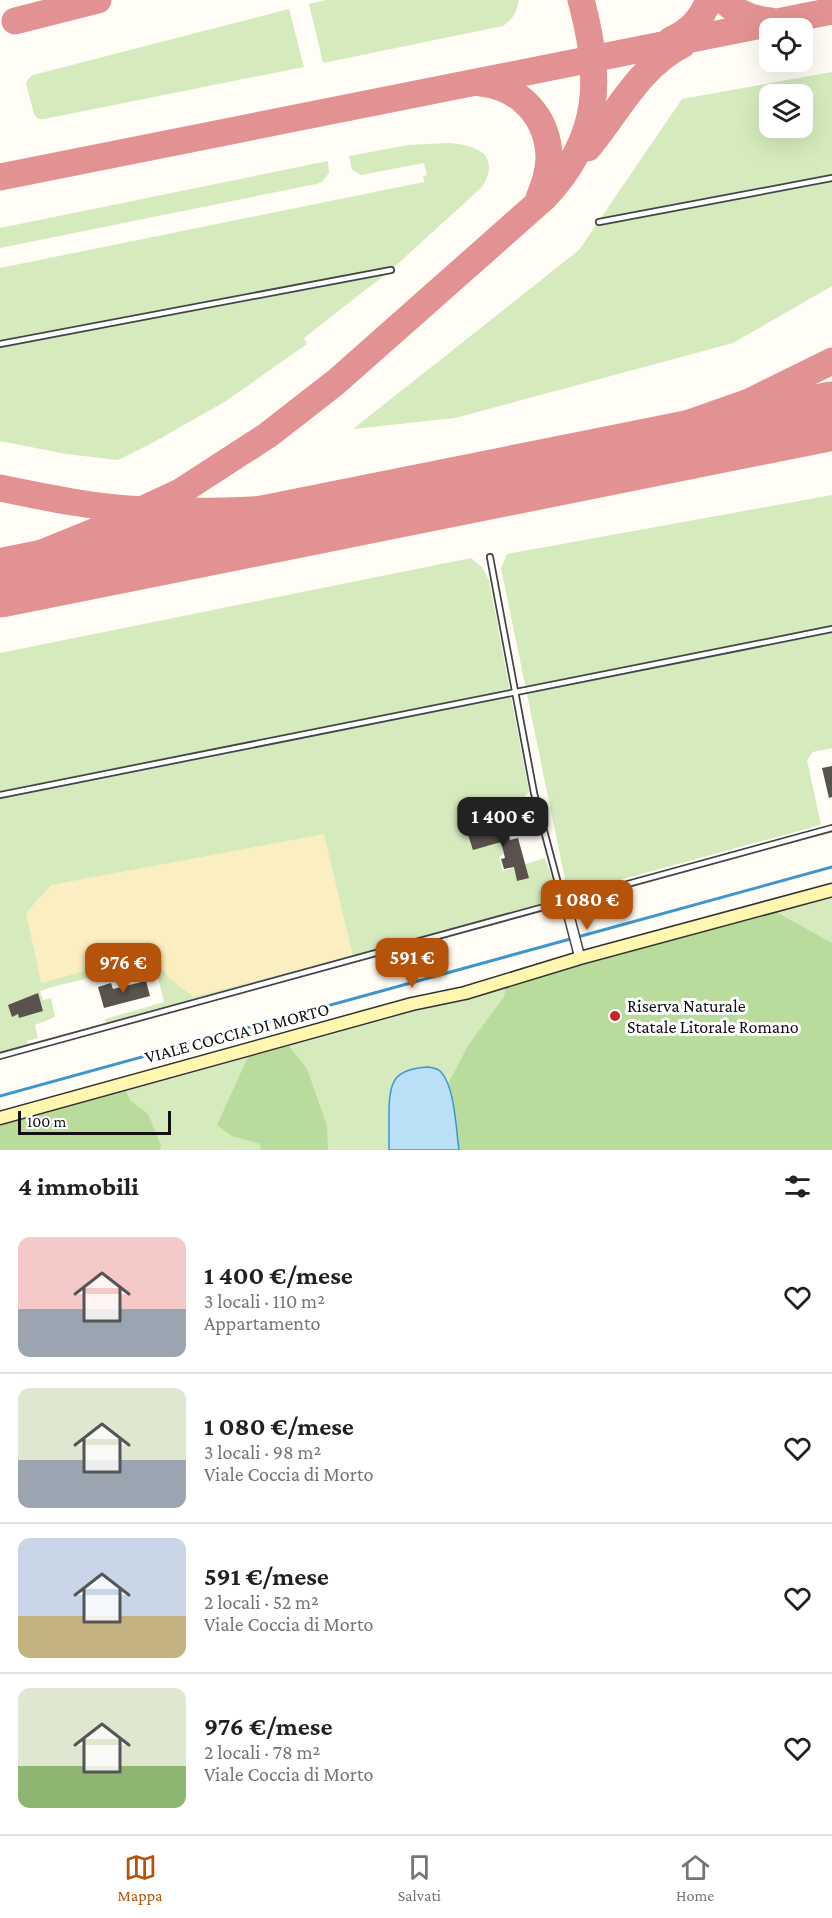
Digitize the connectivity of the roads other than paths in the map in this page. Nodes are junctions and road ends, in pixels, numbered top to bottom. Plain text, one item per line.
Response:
1 (832, 178) edge
2 (599, 222) dead end
3 (391, 270) dead end
4 (0, 344) edge
5 (490, 557) dead end
6 (832, 629) edge
7 (0, 795) edge
8 (832, 828) edge
9 (832, 890) edge
10 (563, 902) junction
11 (568, 912) joint
12 (580, 958) junction
13 (0, 1056) edge
14 (0, 1118) edge

1 - 2 lane
3 - 4 lane
5 - 10 lane
6 - 7 lane
8 - 10 lane
9 - 12 street, VIALE COCCIA DI MORTO
10 - 11 lane
10 - 13 lane
11 - 12 street
12 - 14 street, VIALE COCCIA DI MORTO

